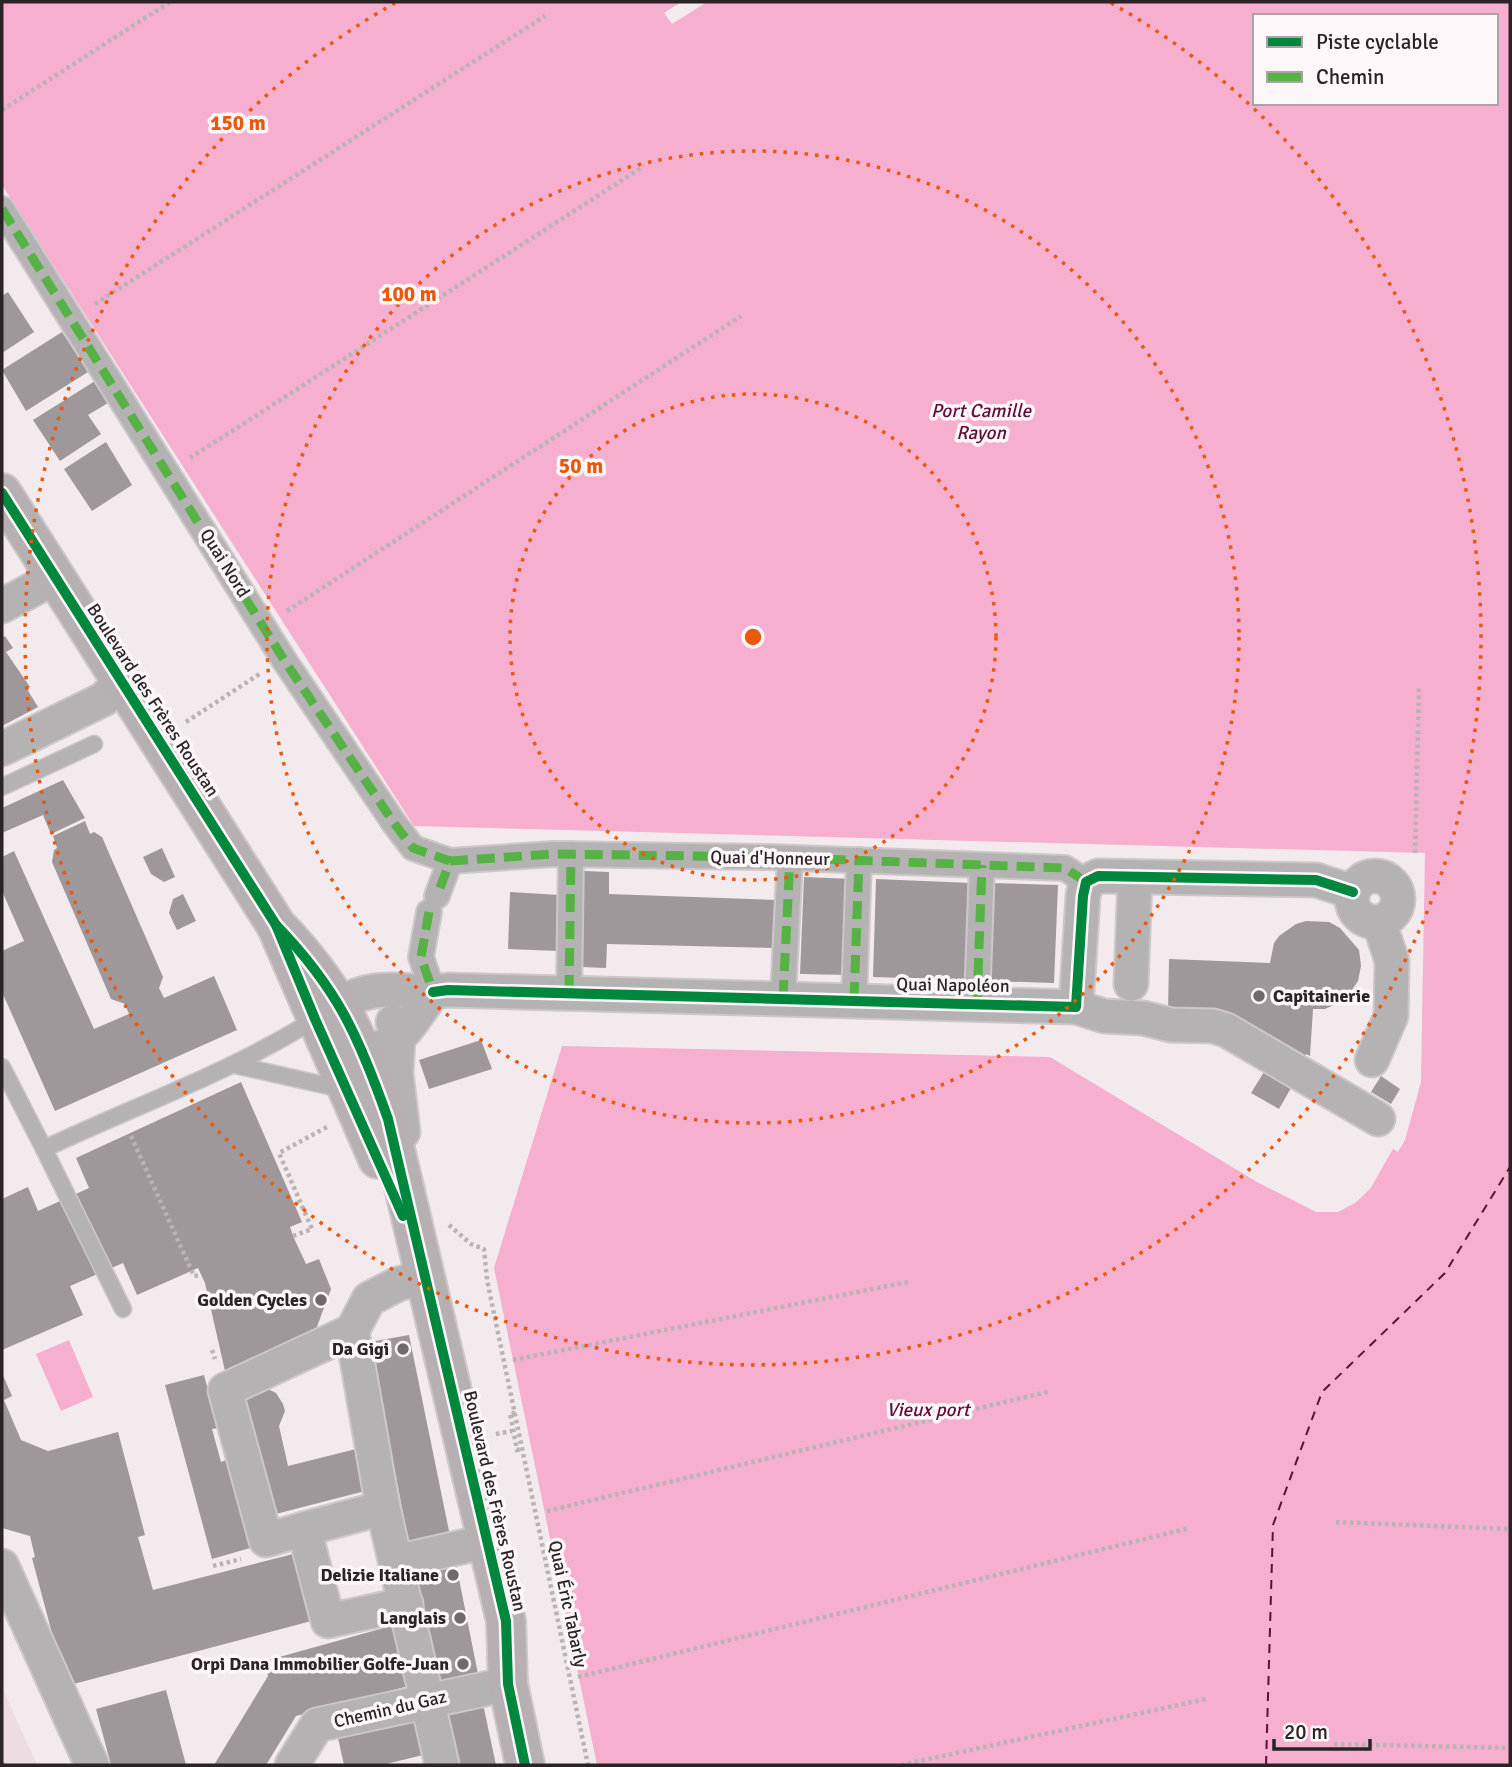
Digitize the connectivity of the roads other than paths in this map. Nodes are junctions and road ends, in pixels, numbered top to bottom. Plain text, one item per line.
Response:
1 (2, 209) edge
2 (2, 493) edge
3 (54, 578) junction
4 (2, 606) edge
5 (120, 681) junction
6 (94, 744) dead end
7 (2, 749) edge
8 (2, 787) edge
9 (571, 854) junction
10 (790, 858) junction
11 (859, 860) junction
12 (450, 861) junction
13 (982, 864) junction
14 (1135, 877) junction
15 (1086, 882) junction
16 (1131, 984) dead end
17 (376, 989) junction
18 (433, 992) junction
19 (569, 993) junction
20 (783, 998) junction
21 (854, 1000) junction
22 (977, 1003) junction
23 (1076, 1007) junction
24 (326, 1018) junction
25 (381, 1045) junction
26 (1372, 1060) dead end
27 (235, 1065) junction
28 (2, 1067) edge
29 (347, 1090) junction
30 (1378, 1119) dead end
31 (44, 1149) junction
32 (420, 1263) junction
33 (123, 1309) dead end
34 (352, 1331) junction
35 (383, 1508) junction
36 (304, 1529) junction
37 (488, 1541) junction
38 (396, 1562) junction
39 (2, 1566) edge
40 (406, 1604) junction
41 (508, 1684) junction
42 (429, 1699) junction
43 (92, 1765) edge
44 (292, 1765) edge
45 (442, 1765) edge
46 (525, 1765) edge

1 - 12 street, Quai Nord
2 - 3 main road, Boulevard des Frères Roustan
3 - 4 street
3 - 5 main road, Boulevard des Frères Roustan
5 - 7 street
5 - 24 main road, Boulevard des Frères Roustan
6 - 8 lane
9 - 10 street, Quai d'Honneur
9 - 12 street, Quai d'Honneur
9 - 19 street
10 - 11 street, Quai d'Honneur
10 - 20 street
11 - 13 street, Quai d'Honneur
11 - 21 street
12 - 18 street
13 - 15 street, Quai d'Honneur
13 - 22 street
14 - 15 street
14 - 16 street
14 - 26 street
15 - 23 street
17 - 18 street, Quai Napoléon
17 - 24 street
17 - 25 street
18 - 19 street, Quai Napoléon
18 - 25 street
19 - 20 street, Quai Napoléon
20 - 21 street, Quai Napoléon
21 - 22 street, Quai Napoléon
22 - 23 street, Quai Napoléon
23 - 30 street, Quai Napoléon
24 - 25 main road, Boulevard des Frères Roustan
24 - 27 lane
24 - 29 main road, Boulevard des Frères Roustan
25 - 32 main road, Boulevard des Frères Roustan
27 - 29 lane
27 - 31 lane
28 - 31 lane
29 - 32 main road, Boulevard des Frères Roustan
31 - 33 lane
32 - 34 street
32 - 37 main road, Boulevard des Frères Roustan
34 - 35 street
34 - 36 street
35 - 36 street
35 - 38 street
36 - 40 street
37 - 38 street
37 - 41 main road, Boulevard des Frères Roustan
38 - 40 street
39 - 43 street
40 - 42 street
41 - 42 street, Chemin du Gaz
41 - 46 main road, Boulevard des Frères Roustan
42 - 44 street, Chemin du Gaz
42 - 45 street

